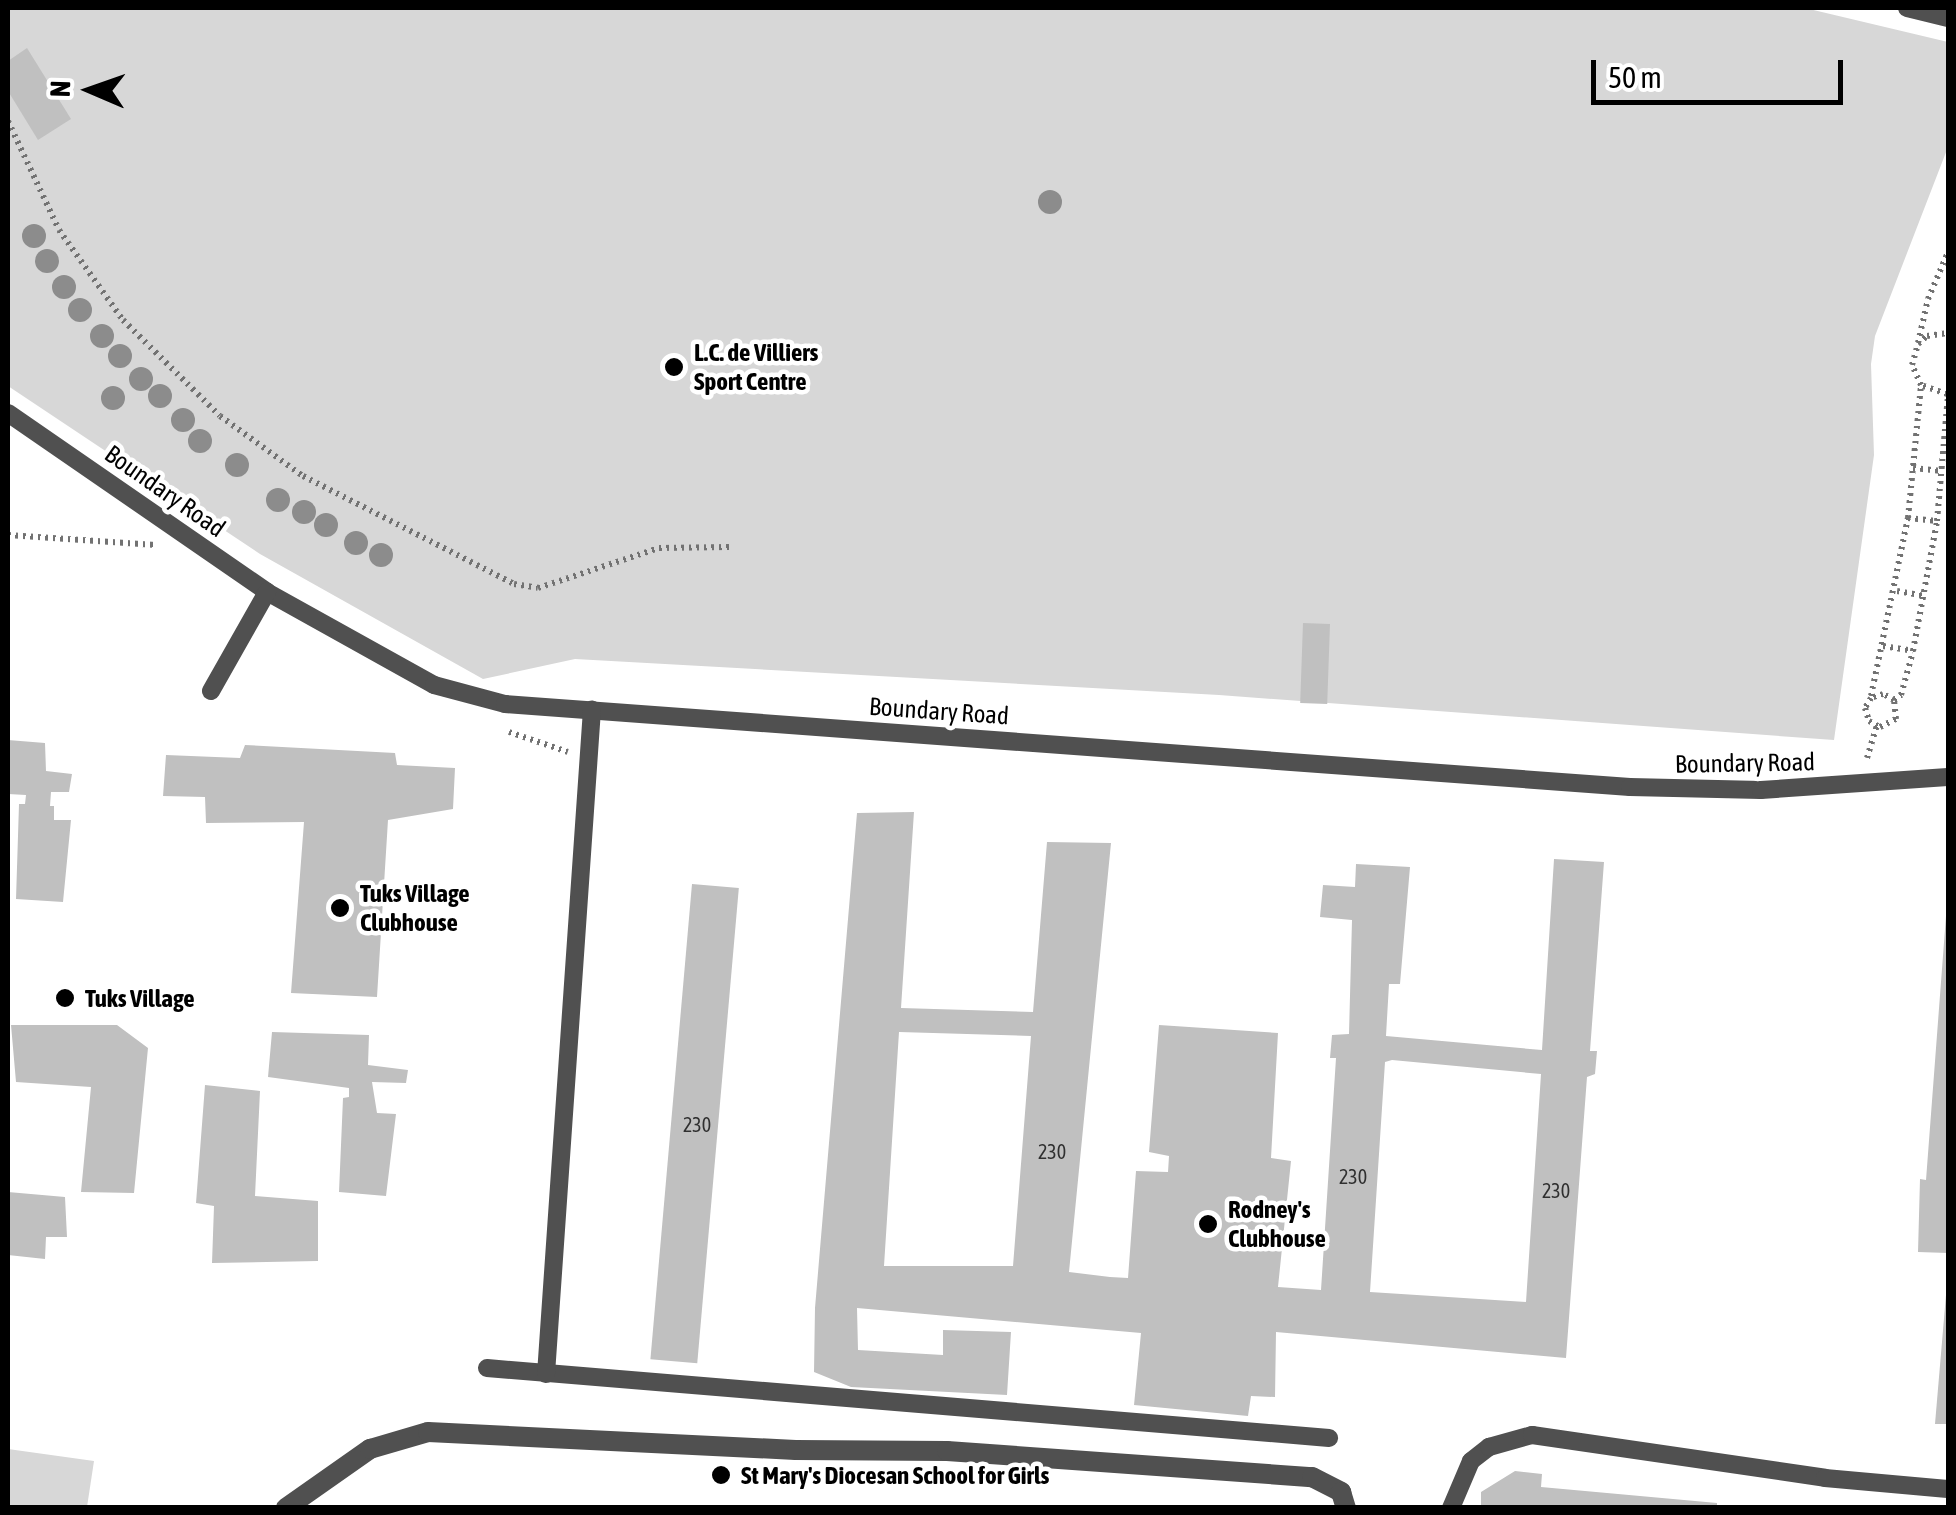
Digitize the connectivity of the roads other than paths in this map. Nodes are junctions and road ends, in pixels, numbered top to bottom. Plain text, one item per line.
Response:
1 (1907, 8) edge
2 (1948, 18) edge
3 (8, 413) edge
4 (267, 592) junction
5 (210, 691) dead end
6 (592, 710) junction
7 (1948, 778) edge
8 (487, 1368) dead end
9 (546, 1374) junction
10 (1328, 1438) dead end
11 (1948, 1489) edge
12 (286, 1508) edge
13 (1346, 1508) edge
14 (1451, 1508) edge

1 - 2 lane
3 - 4 lane, Boundary Road
4 - 5 lane
4 - 6 lane, Boundary Road
6 - 7 lane, Boundary Road
6 - 9 lane
8 - 9 lane
9 - 10 lane
11 - 14 lane
12 - 13 street

